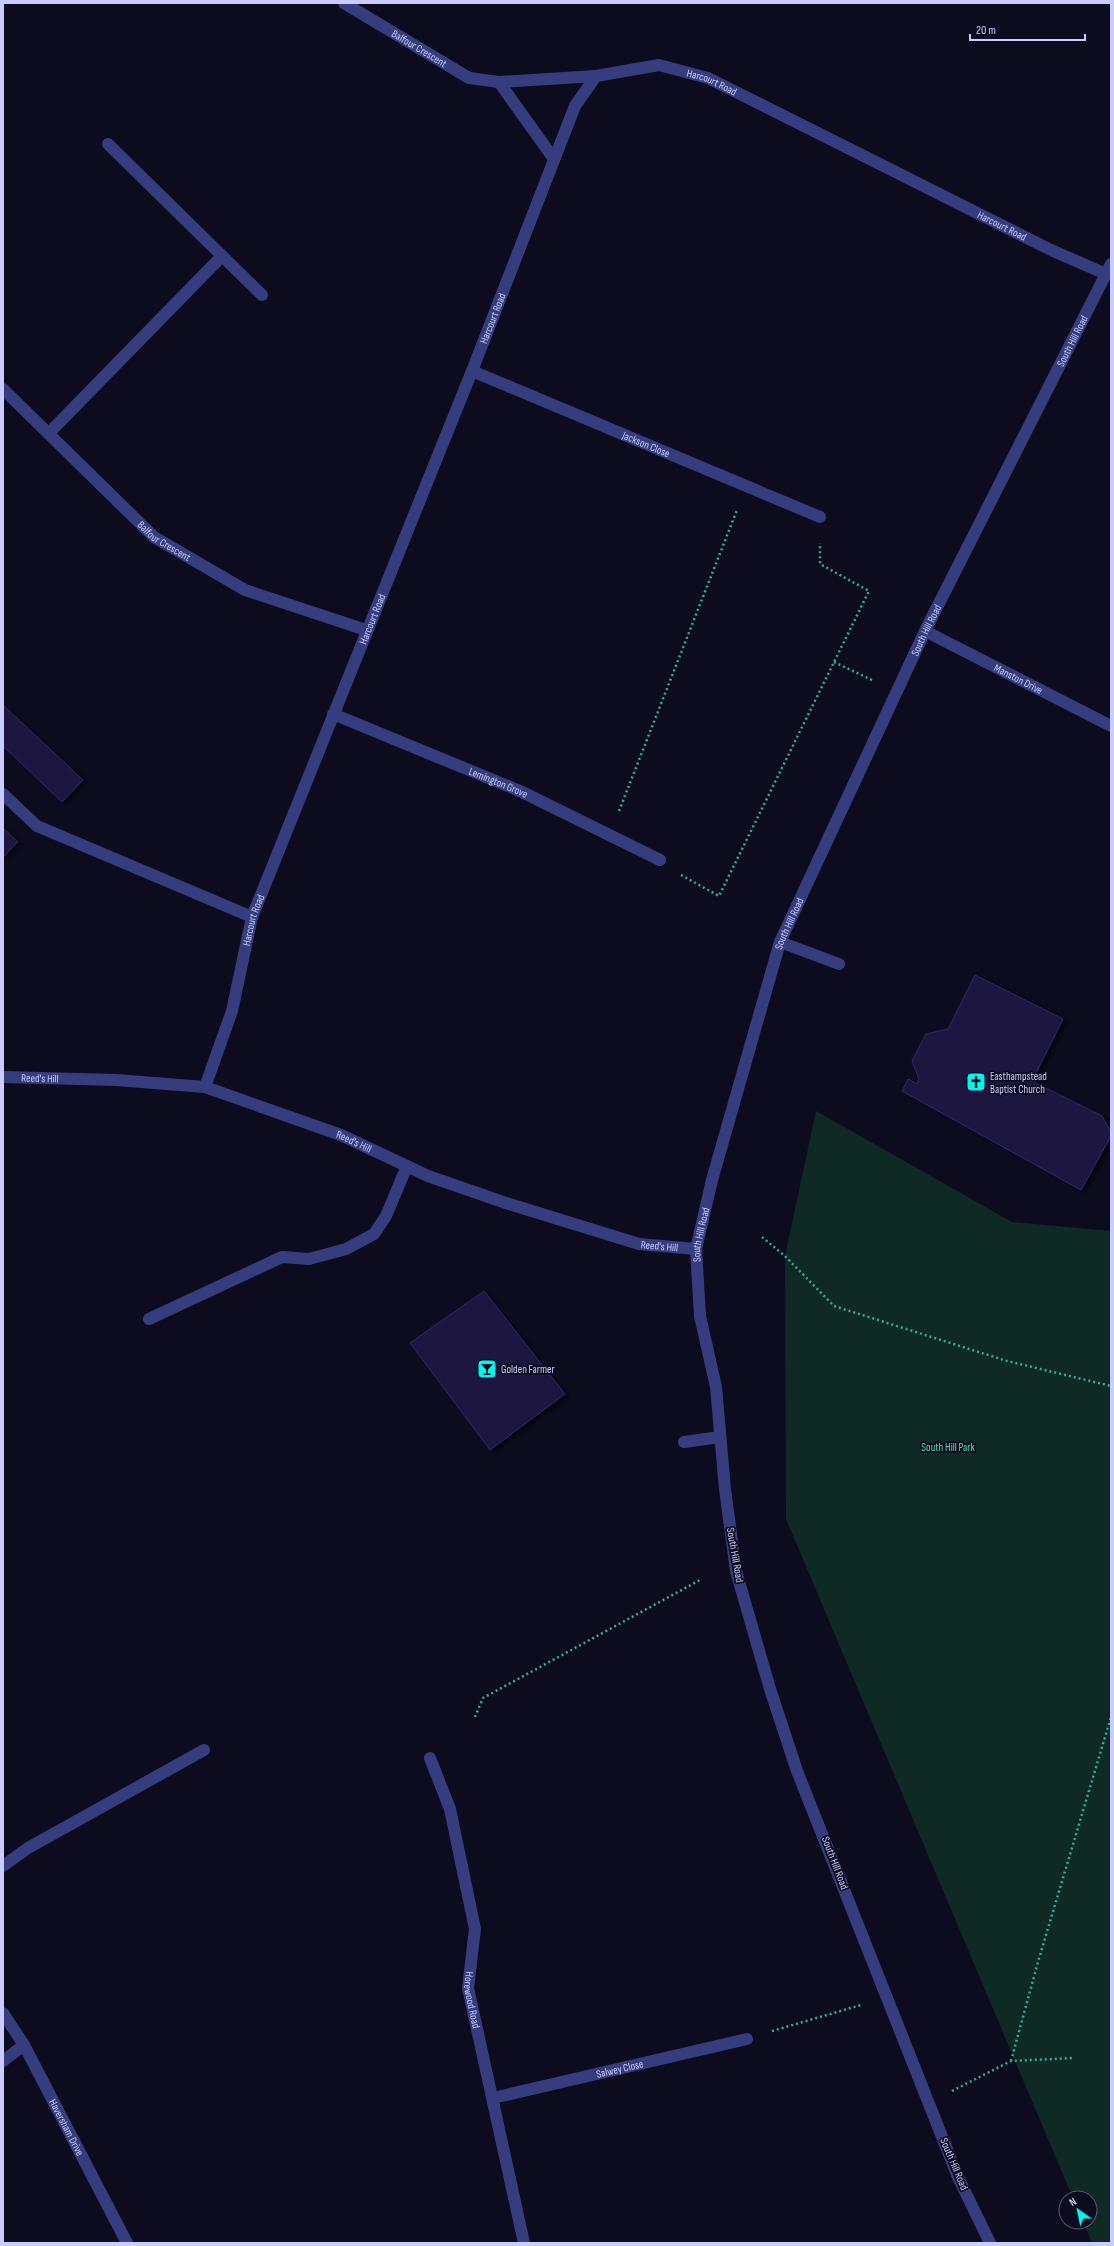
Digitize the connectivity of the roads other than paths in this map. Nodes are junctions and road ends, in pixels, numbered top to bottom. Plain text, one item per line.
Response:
1 (344, 3) edge
2 (596, 76) junction
3 (499, 82) junction
4 (108, 144) dead end
5 (554, 159) junction
6 (222, 256) junction
7 (1108, 269) edge
8 (262, 295) dead end
9 (472, 371) junction
10 (3, 389) edge
11 (49, 433) junction
12 (820, 517) road end
13 (366, 630) junction
14 (925, 631) junction
15 (333, 714) junction
16 (1111, 726) edge
17 (3, 794) edge
18 (660, 860) road end
19 (252, 917) junction
20 (780, 942) junction
21 (839, 964) dead end
22 (3, 1077) edge
23 (205, 1087) junction
24 (407, 1166) junction
25 (696, 1249) junction
26 (149, 1319) dead end
27 (720, 1437) junction
28 (684, 1442) dead end
29 (204, 1750) dead end
30 (430, 1758) dead end
31 (3, 1866) edge
32 (3, 2013) edge
33 (747, 2039) road end
34 (24, 2045) junction
35 (3, 2060) edge
36 (493, 2098) junction
37 (127, 2243) edge
38 (524, 2243) edge
39 (990, 2243) edge

1 - 3 street, Balfour Crescent
2 - 3 street, Balfour Crescent
2 - 5 street, Harcourt Road
2 - 7 street, Harcourt Road
3 - 5 street
4 - 6 street
5 - 9 street, Harcourt Road
6 - 8 street
6 - 11 street
7 - 14 street, South Hill Road
9 - 12 street, Jackson Close
9 - 13 street, Harcourt Road
10 - 11 street, Balfour Crescent
11 - 13 street, Balfour Crescent
13 - 15 street, Harcourt Road
14 - 16 street, Manston Drive
14 - 20 street, South Hill Road
15 - 18 street, Lemington Grove
15 - 19 street, Harcourt Road
17 - 19 street
19 - 23 street, Harcourt Road
20 - 21 street
20 - 25 street, South Hill Road
22 - 23 street, Reed's Hill
23 - 24 street, Reed's Hill
24 - 25 street, Reed's Hill
24 - 26 street
25 - 27 street, South Hill Road
27 - 28 street
27 - 39 street, South Hill Road
29 - 31 street
30 - 36 street, Horewood Road
32 - 34 street, Haversham Drive
33 - 36 street, Salwey Close
34 - 35 street
34 - 37 street, Haversham Drive
36 - 38 street, Horewood Road

